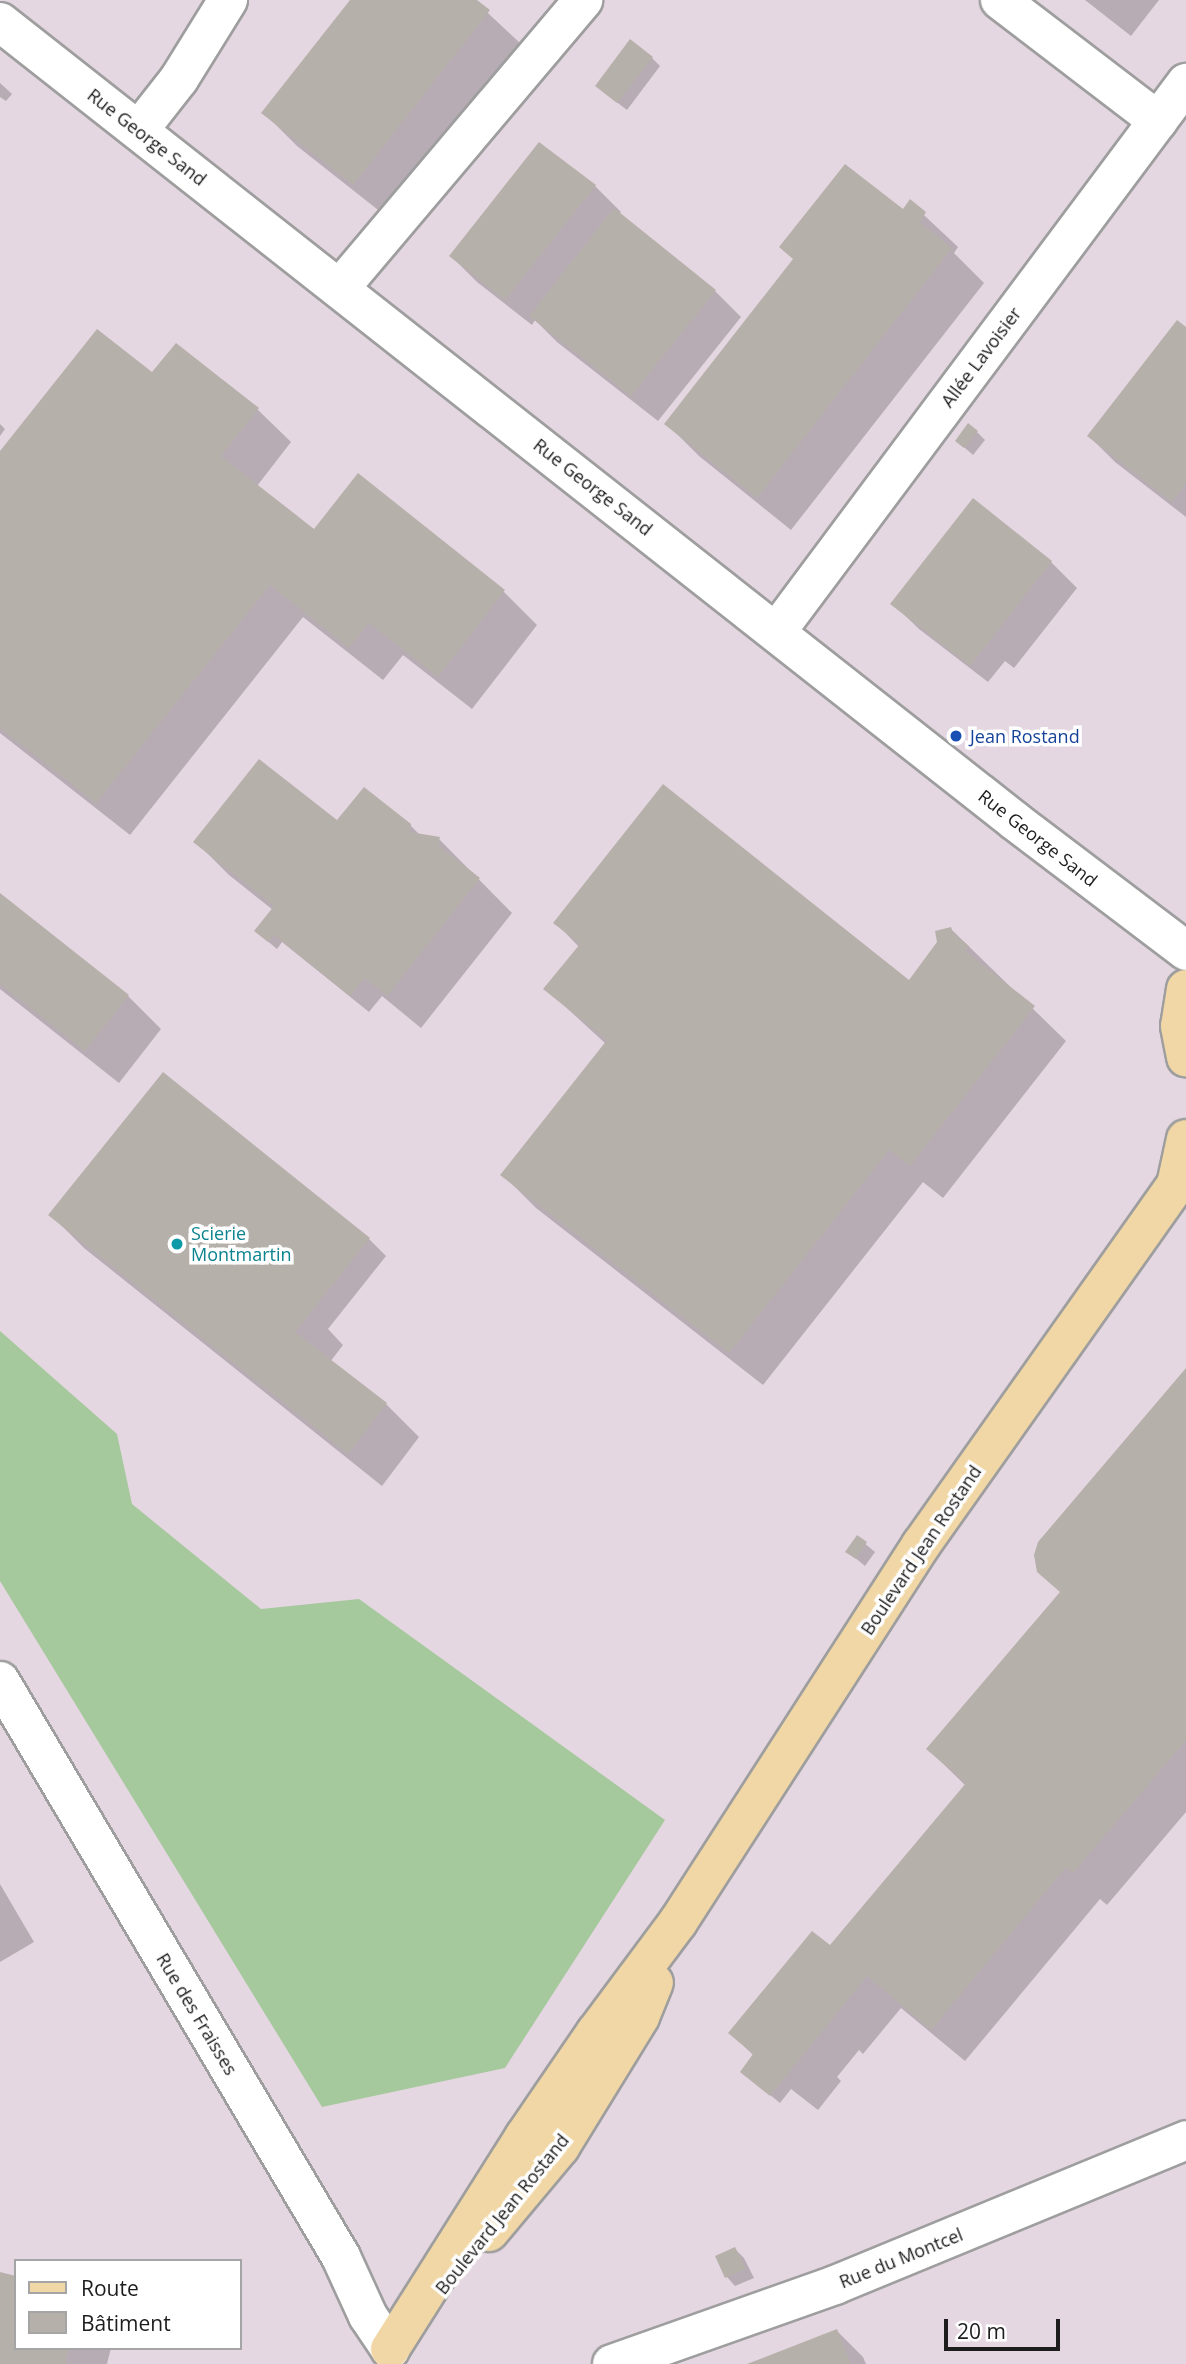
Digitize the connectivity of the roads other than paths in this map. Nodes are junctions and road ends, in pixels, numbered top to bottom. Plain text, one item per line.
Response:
1 (228, 0) edge
2 (583, 0) edge
3 (1000, 0) edge
4 (0, 22) edge
5 (1186, 83) edge
6 (1158, 121) junction
7 (139, 130) junction
8 (340, 288) junction
9 (777, 631) junction
10 (1186, 951) edge
11 (1186, 989) edge
12 (1186, 1057) edge
13 (1186, 1139) edge
14 (1181, 1182) edge
15 (0, 1681) edge
16 (1186, 2140) edge
17 (384, 2357) edge
18 (612, 2364) edge

1 - 7 street
2 - 8 street
3 - 6 street
4 - 7 street, Rue George Sand
5 - 6 street, Allée Lavoisier
6 - 9 street, Allée Lavoisier
7 - 8 street, Rue George Sand
8 - 9 street, Rue George Sand
9 - 10 street, Rue George Sand
11 - 12 main road
13 - 14 main road
14 - 17 main road, Boulevard Jean Rostand
15 - 17 street, Rue des Fraisses
16 - 18 street, Rue du Montcel

